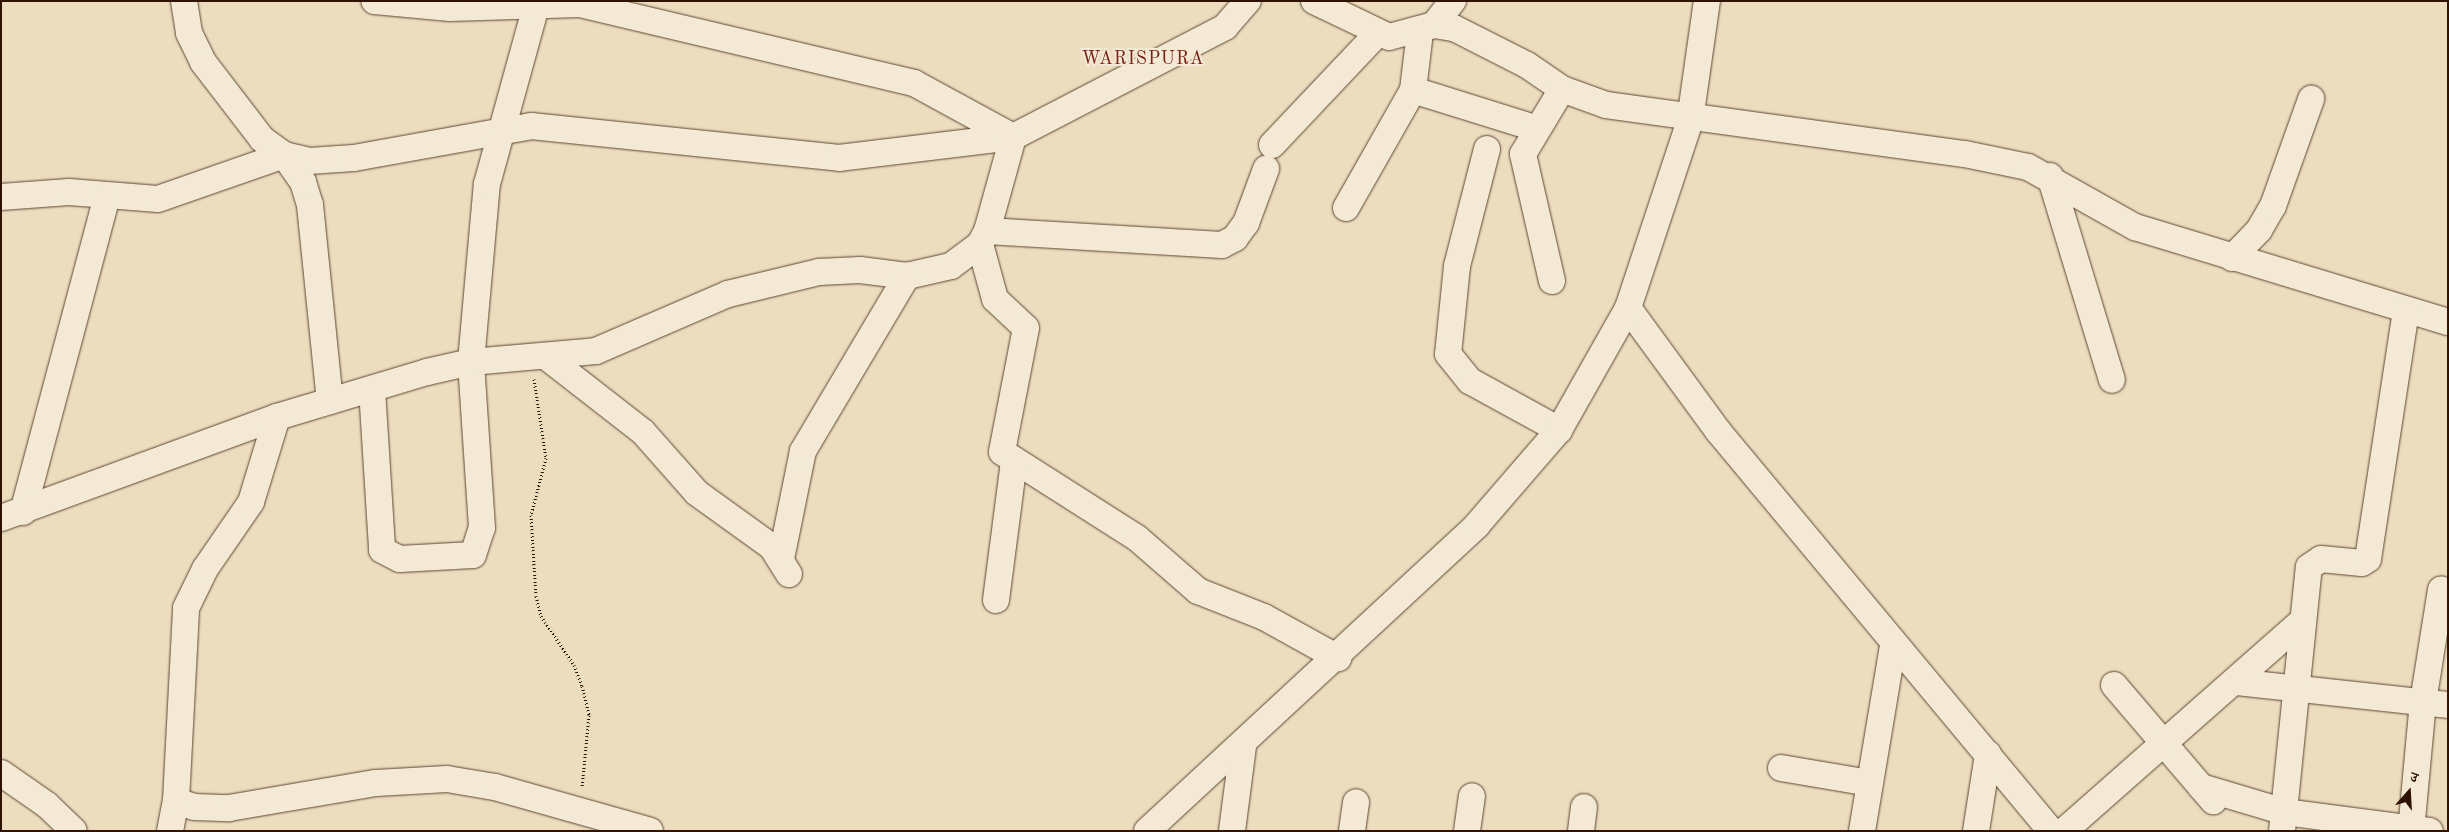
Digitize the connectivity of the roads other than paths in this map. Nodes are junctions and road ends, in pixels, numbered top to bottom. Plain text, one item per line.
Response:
1 (184, 1) edge
2 (374, 1) edge
3 (1248, 1) edge
4 (1314, 1) edge
5 (1453, 1) edge
6 (1707, 1) edge
7 (537, 3) junction
8 (1427, 28) junction
9 (1377, 34) junction
10 (1562, 89) junction
11 (1413, 90) junction
12 (2311, 99) dead end
13 (1690, 120) junction
14 (1535, 128) junction
15 (499, 131) junction
16 (1013, 137) junction
17 (1487, 149) dead end
18 (284, 156) junction
19 (2050, 176) junction
20 (107, 196) junction
21 (1, 197) edge
22 (1346, 208) dead end
23 (984, 238) junction
24 (2232, 258) junction
25 (907, 276) junction
26 (1552, 281) dead end
27 (1628, 308) junction
28 (2406, 312) junction
29 (2448, 322) edge
30 (539, 358) junction
31 (471, 362) junction
32 (2112, 380) dead end
33 (372, 388) junction
34 (330, 401) junction
35 (277, 417) junction
36 (1559, 430) junction
37 (1014, 462) junction
38 (12, 515) edge
39 (2441, 589) dead end
40 (996, 600) dead end
41 (2301, 622) junction
42 (1893, 644) junction
43 (1338, 658) junction
44 (2236, 682) junction
45 (2114, 685) dead end
46 (2299, 688) junction
47 (2436, 704) edge
48 (2164, 744) junction
49 (1243, 746) junction
50 (1988, 754) junction
51 (1781, 768) dead end
52 (1, 773) edge
53 (1870, 783) junction
54 (2201, 787) junction
55 (1472, 796) dead end
56 (176, 801) junction
57 (1356, 802) dead end
58 (2221, 811) dead end
59 (2284, 821) edge
60 (2417, 830) edge
61 (74, 831) edge
62 (170, 831) edge
63 (650, 831) edge
64 (1147, 831) edge
65 (1232, 831) edge
66 (1352, 831) edge
67 (1467, 831) edge
68 (1862, 831) edge
69 (1976, 831) edge
70 (2051, 831) edge
71 (2064, 831) edge

1 - 18 street
2 - 7 street
3 - 16 street
4 - 9 street
5 - 8 street
6 - 13 street
7 - 15 street
7 - 16 street
8 - 9 street
8 - 10 street
8 - 11 street
9 - 23 street
10 - 13 street
10 - 14 street
11 - 14 street
11 - 22 street
12 - 24 street
13 - 19 street
13 - 27 street
14 - 26 street
15 - 16 street
15 - 18 street
15 - 31 street
16 - 23 street
17 - 36 street
18 - 20 street
18 - 34 street
19 - 24 street
19 - 32 street
20 - 21 street
20 - 38 street
23 - 25 street
23 - 37 street
24 - 28 street
25 - 30 street
25 - 30 street
27 - 36 street
27 - 42 street
28 - 29 street
28 - 41 street
30 - 31 street
31 - 33 street
31 - 33 street
33 - 34 street
34 - 35 street
35 - 38 street
35 - 56 street
36 - 43 street
37 - 40 street
37 - 43 street
39 - 47 street
41 - 44 street
41 - 46 street
42 - 50 street
42 - 53 street
43 - 49 street
44 - 46 street
44 - 48 street
45 - 48 street
46 - 47 street
46 - 59 street
47 - 60 street
48 - 54 street
48 - 71 street
49 - 64 street
49 - 65 street
50 - 69 street
50 - 70 street
51 - 53 street
52 - 61 street
53 - 68 street
54 - 58 street
54 - 59 street
55 - 67 street
56 - 62 street
56 - 63 street
57 - 66 street
59 - 60 street

